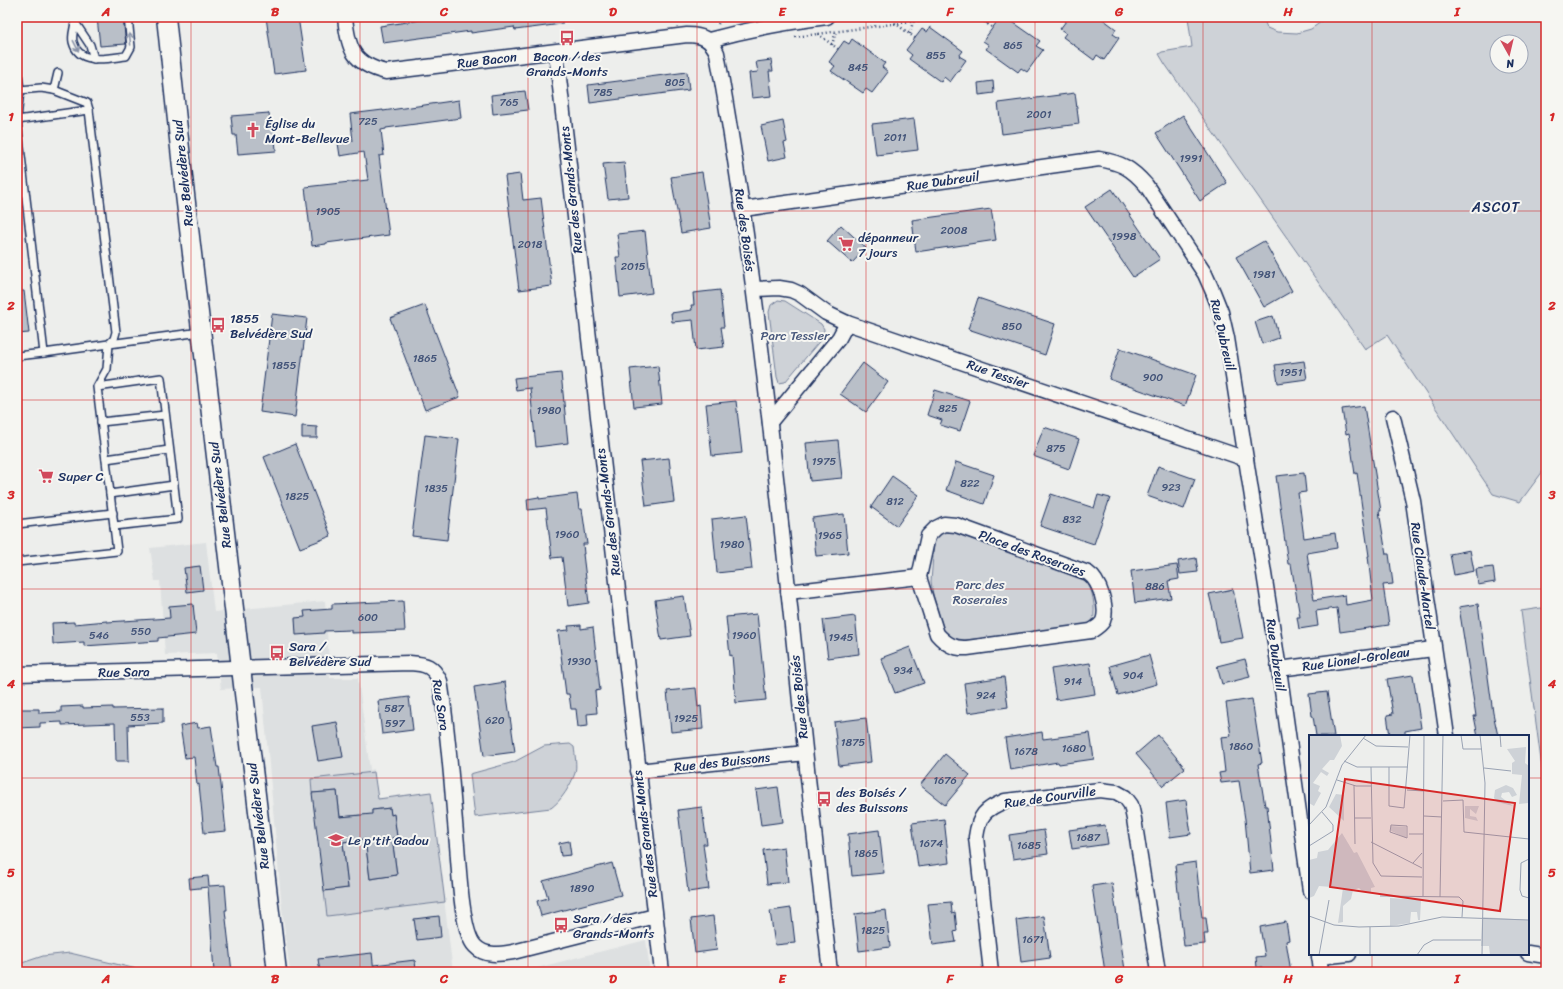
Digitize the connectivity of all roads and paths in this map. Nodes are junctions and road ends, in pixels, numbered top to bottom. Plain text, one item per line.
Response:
1 (128, 17) edge
2 (166, 17) edge
3 (345, 17) edge
4 (827, 17) edge
5 (945, 17) edge
6 (978, 17) edge
7 (989, 17) edge
8 (76, 21) edge
9 (913, 21) junction
10 (895, 23) junction
11 (987, 24) junction
12 (993, 28) dead end
13 (836, 31) junction
14 (818, 34) junction
15 (910, 34) junction
16 (789, 37) dead end
17 (915, 38) dead end
18 (709, 40) junction
19 (832, 45) junction
20 (838, 49) dead end
21 (556, 52) junction
22 (94, 59) junction
23 (17, 65) edge
24 (58, 73) dead end
25 (20, 90) junction
26 (54, 90) junction
27 (89, 110) junction
28 (17, 120) edge
29 (743, 209) junction
30 (754, 289) junction
31 (847, 323) junction
32 (201, 332) junction
33 (109, 344) junction
34 (44, 353) junction
35 (17, 356) edge
36 (97, 387) junction
37 (165, 414) junction
38 (1393, 416) dead end
39 (101, 422) junction
40 (770, 422) junction
41 (170, 450) junction
42 (106, 458) junction
43 (1246, 459) junction
44 (174, 486) junction
45 (110, 494) junction
46 (113, 513) junction
47 (17, 524) edge
48 (114, 526) junction
49 (17, 562) edge
50 (919, 577) junction
51 (788, 592) junction
52 (1434, 649) junction
53 (241, 669) junction
54 (1279, 669) junction
55 (17, 674) edge
56 (1447, 735) edge
57 (805, 753) junction
58 (638, 771) junction
59 (1309, 884) edge
60 (655, 916) junction
61 (1529, 953) edge
62 (1334, 955) edge
63 (1319, 956) edge
64 (1546, 956) edge
65 (277, 972) edge
66 (662, 972) edge
67 (830, 972) edge
68 (988, 972) edge
69 (1158, 972) edge
70 (1321, 972) edge

22 -> 1 lane
2 - 32 street, Rue Belvédère Sud
3 - 21 street, Rue Bacon
4 - 18 street, Rue Bacon
5 - 9 path
6 - 11 path
7 - 11 path
8 - 22 lane
8 -> 22 lane
9 - 10 path
9 - 15 path
10 - 13 path
10 - 15 path
11 - 12 path
13 - 14 path
13 - 19 path
14 - 16 path
14 - 19 path
15 - 17 path
18 - 21 street, Rue Bacon
18 - 29 street, Rue des Boisés
19 - 20 path
21 - 58 street, Rue des Grands-Monts
23 - 25 lane
24 - 26 lane
25 - 26 lane
25 - 28 lane
26 - 27 lane
27 - 28 lane
27 - 33 lane
28 - 34 lane
29 - 30 street, Rue des Boisés
29 - 43 street, Rue Dubreuil
30 - 31 street, Rue Tessier
30 - 40 street, Rue des Boisés
31 - 40 street
31 - 43 street, Rue Tessier
32 - 33 lane
32 - 53 street, Rue Belvédère Sud
33 - 34 lane
33 - 36 lane
34 - 35 lane
36 - 37 lane
36 - 39 lane
37 - 39 lane
37 - 41 lane
38 - 52 street, Rue Claude-Martel
39 - 42 lane
40 - 51 street, Rue des Boisés
41 - 42 lane
41 - 44 lane
42 - 45 lane
43 - 54 street, Rue Dubreuil
44 - 45 lane
44 - 48 lane
45 - 46 lane
46 - 47 lane
46 - 48 lane
48 - 49 lane
50 - 50 street, Place des Roseraies
50 - 51 street
51 - 57 street, Rue des Boisés
52 - 54 street, Rue Lionel-Groleau
52 - 56 street, Rue Claude-Martel
53 - 55 street, Rue Sara
53 - 60 street, Rue Sara
53 - 65 street, Rue Belvédère Sud
54 - 59 street, Rue Dubreuil
57 - 58 street, Rue des Buissons
57 - 67 street, Rue des Boisés
58 - 60 street, Rue des Grands-Monts
60 - 66 street, Rue des Grands-Monts
61 - 64 street
62 - 63 street
63 - 70 street
68 - 69 street, Rue de Courville

